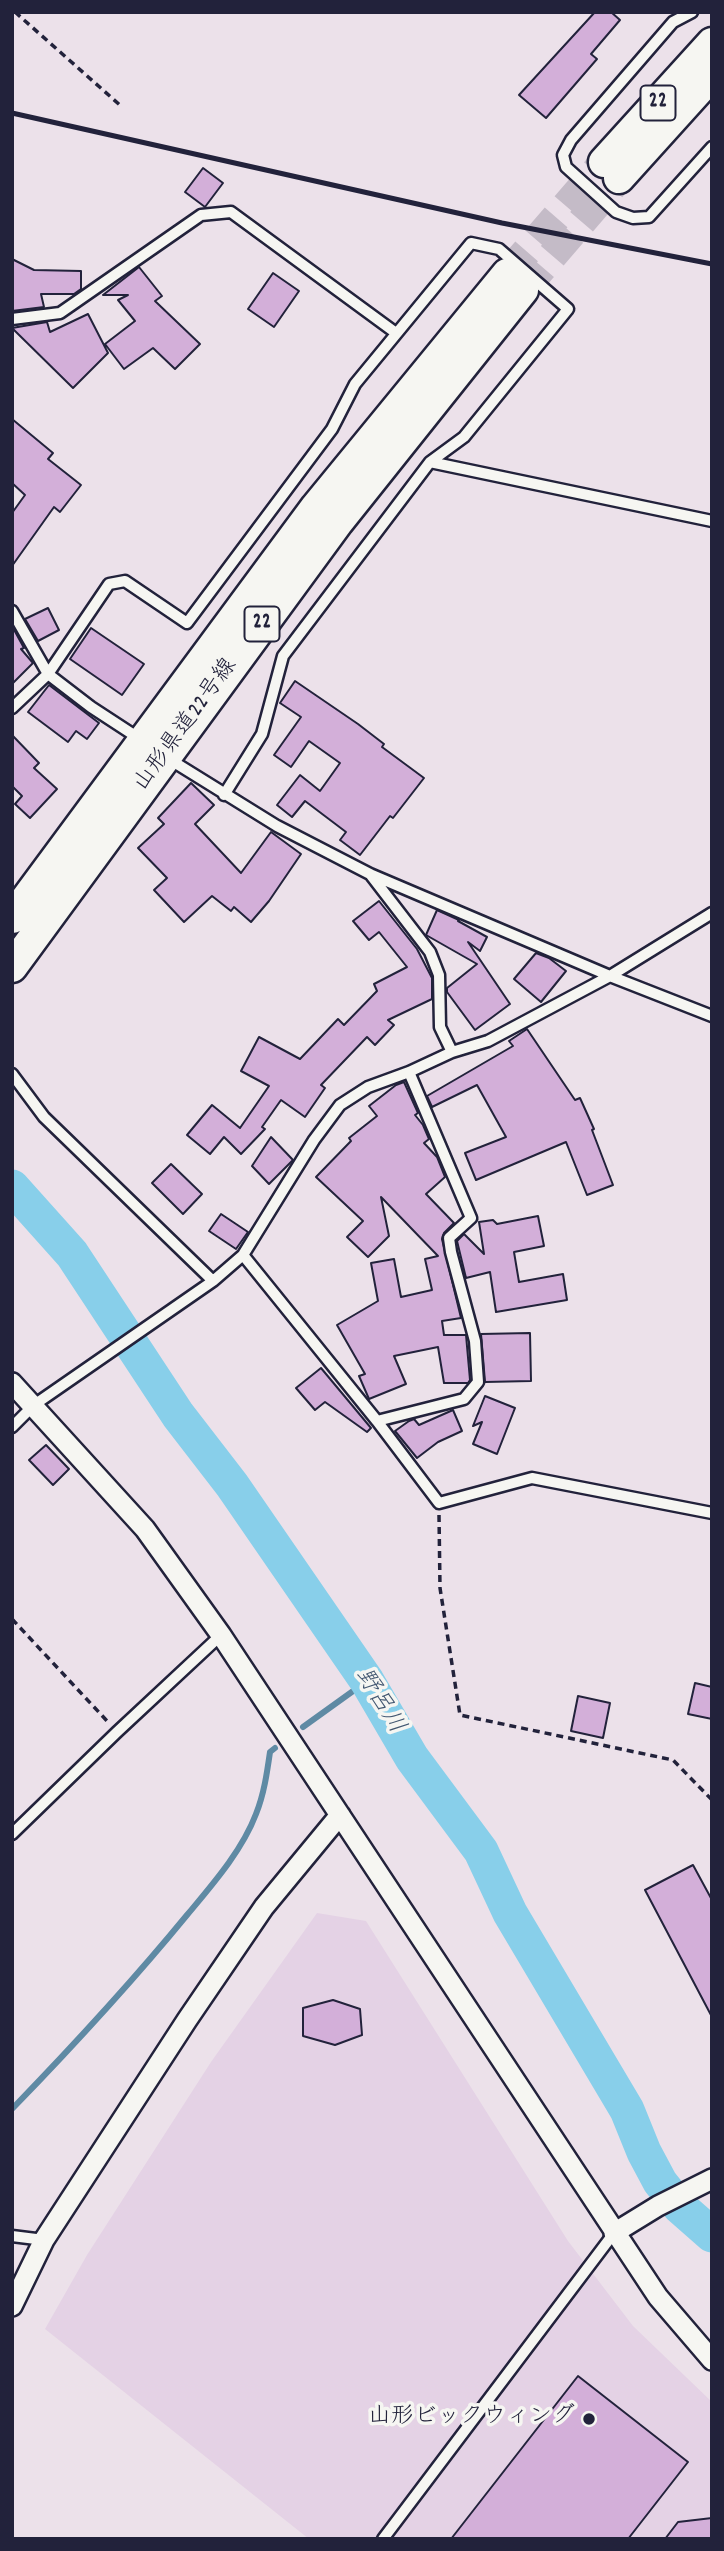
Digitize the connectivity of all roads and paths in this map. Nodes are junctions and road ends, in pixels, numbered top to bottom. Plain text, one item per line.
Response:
1 (15, 12) edge
2 (692, 12) edge
3 (712, 43) edge
4 (712, 75) edge
5 (121, 106) dead end
6 (712, 147) edge
7 (515, 282) tunnel mouth
8 (12, 319) edge
9 (396, 332) junction
10 (430, 462) junction
11 (712, 521) edge
12 (12, 611) edge
13 (48, 674) junction
14 (12, 708) edge
15 (154, 749) junction
16 (224, 795) junction
17 (370, 874) junction
18 (712, 913) edge
19 (12, 918) edge
20 (12, 967) edge
21 (610, 976) junction
22 (712, 1016) edge
23 (452, 1052) junction
24 (409, 1072) junction
25 (12, 1074) edge
26 (243, 1255) junction
27 (213, 1281) junction
28 (12, 1383) edge
29 (34, 1405) junction
30 (377, 1421) junction
31 (12, 1427) edge
32 (439, 1503) junction
33 (712, 1513) edge
34 (12, 1619) edge
35 (221, 1635) junction
36 (117, 1732) junction
37 (712, 1800) edge
38 (340, 1815) junction
39 (12, 1833) edge
40 (712, 2179) edge
41 (614, 2232) junction
42 (12, 2236) edge
43 (44, 2240) junction
44 (12, 2306) edge
45 (712, 2360) edge
46 (383, 2539) edge

1 - 5 path
2 - 6 lane
3 - 4 main road, 22
7 - 15 main road, 山形県道22号線 / 22
8 - 9 lane
9 - 10 lane
9 - 13 lane
10 - 11 lane
10 - 16 lane
12 - 13 lane
13 - 14 lane
13 - 15 lane
15 - 16 lane
15 - 19 main road, 山形県道22号線 / 22
15 - 20 main road, 山形県道22号線 / 22
16 - 17 lane
17 - 21 lane
17 - 23 lane
18 - 21 lane
21 - 22 lane
21 - 23 lane
23 - 24 lane
24 - 26 lane
24 - 30 lane
25 - 27 lane
26 - 27 lane
26 - 30 lane
27 - 29 lane
28 - 29 street
29 - 31 lane
29 - 35 street
30 - 32 lane
32 - 33 lane
32 - 37 path
34 - 36 path
35 - 36 lane
35 - 38 street
36 - 39 lane
38 - 41 street
38 - 43 street
40 - 41 street
41 - 45 street
41 - 46 lane
42 - 43 lane
43 - 44 street

